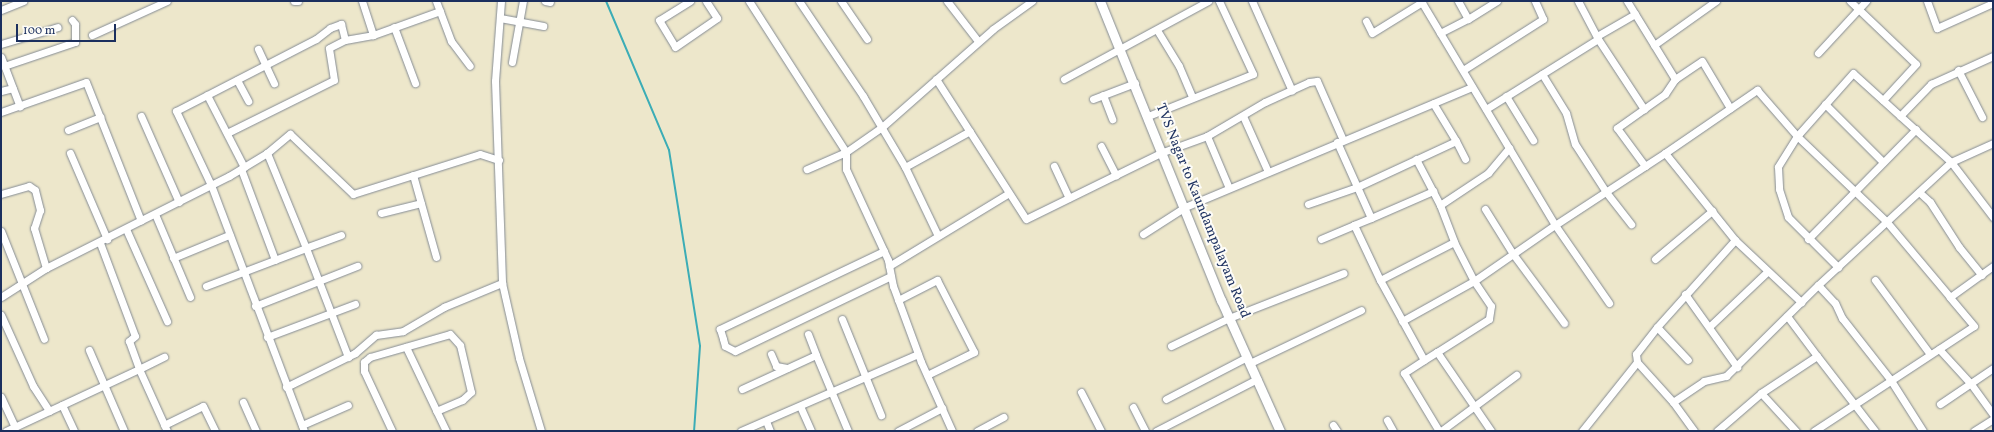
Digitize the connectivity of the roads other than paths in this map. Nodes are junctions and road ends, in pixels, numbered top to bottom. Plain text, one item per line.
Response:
1 (23, 1) edge
2 (167, 1) edge
3 (294, 1) edge
4 (298, 1) edge
5 (362, 1) edge
6 (436, 1) edge
7 (501, 1) edge
8 (523, 1) edge
9 (690, 1) edge
10 (706, 1) edge
11 (749, 1) edge
12 (799, 1) edge
13 (841, 1) edge
14 (947, 1) edge
15 (1032, 1) edge
16 (1101, 1) edge
17 (1208, 1) edge
18 (1219, 1) edge
19 (1252, 1) edge
20 (1458, 1) edge
21 (1497, 1) edge
22 (1535, 1) edge
23 (1578, 1) edge
24 (1627, 1) edge
25 (1716, 1) edge
26 (1850, 1) edge
27 (1866, 1) edge
28 (1927, 1) edge
29 (1422, 2) edge
30 (1993, 3) edge
31 (1859, 8) junction
32 (1, 10) edge
33 (440, 11) junction
34 (1635, 14) junction
35 (500, 18) junction
36 (1468, 19) junction
37 (72, 20) dead end
38 (1366, 20) dead end
39 (519, 22) junction
40 (543, 26) dead end
41 (58, 27) dead end
42 (394, 27) junction
43 (1158, 30) junction
44 (1440, 33) junction
45 (92, 35) dead end
46 (373, 35) junction
47 (1598, 38) junction
48 (867, 39) dead end
49 (346, 40) junction
50 (978, 41) junction
51 (1, 44) edge
52 (1654, 45) junction
53 (1120, 48) junction
54 (258, 49) dead end
55 (1818, 53) dead end
56 (1993, 56) edge
57 (1, 57) edge
58 (512, 62) dead end
59 (266, 65) junction
60 (4, 66) junction
61 (470, 66) dead end
62 (1463, 70) junction
63 (1958, 70) junction
64 (1542, 74) junction
65 (936, 79) junction
66 (1064, 79) dead end
67 (1675, 79) junction
68 (237, 80) junction
69 (274, 83) dead end
70 (415, 83) dead end
71 (1134, 83) junction
72 (1472, 87) junction
73 (13, 88) junction
74 (1, 91) edge
75 (1292, 91) junction
76 (207, 95) junction
77 (1102, 95) junction
78 (1192, 96) junction
79 (1506, 96) junction
80 (1093, 99) dead end
81 (1883, 100) junction
82 (248, 101) dead end
83 (1433, 103) junction
84 (1825, 104) junction
85 (20, 107) junction
86 (1730, 108) junction
87 (1486, 109) junction
88 (1644, 109) junction
89 (1, 112) edge
90 (141, 116) dead end
91 (1148, 116) junction
92 (1243, 116) junction
93 (1900, 116) junction
94 (100, 117) junction
95 (1982, 117) dead end
96 (1112, 120) dead end
97 (882, 127) junction
98 (1916, 129) junction
99 (68, 130) dead end
100 (970, 131) junction
101 (227, 133) junction
102 (1207, 136) junction
103 (1797, 136) junction
104 (1533, 140) dead end
105 (1340, 141) junction
106 (1456, 141) junction
107 (1993, 143) edge
108 (1101, 146) dead end
109 (1509, 148) junction
110 (846, 152) junction
111 (1163, 152) junction
112 (1665, 152) junction
113 (70, 153) dead end
114 (267, 153) junction
115 (1416, 159) junction
116 (1465, 159) dead end
117 (499, 160) junction
118 (1883, 162) junction
119 (1951, 162) junction
120 (1054, 166) dead end
121 (1645, 166) junction
122 (905, 167) junction
123 (242, 168) junction
124 (807, 169) dead end
125 (1268, 172) junction
126 (413, 175) junction
127 (1116, 175) junction
128 (211, 185) junction
129 (1357, 187) junction
130 (1229, 188) junction
131 (1856, 190) junction
132 (1433, 191) junction
133 (1606, 192) junction
134 (1919, 192) junction
135 (1009, 193) junction
136 (1, 194) edge
137 (1069, 198) junction
138 (180, 202) junction
139 (421, 203) junction
140 (1308, 204) dead end
141 (1440, 205) junction
142 (1185, 207) junction
143 (1991, 208) edge
144 (1485, 209) dead end
145 (1712, 211) junction
146 (381, 213) dead end
147 (155, 214) junction
148 (1993, 217) edge
149 (1371, 218) junction
150 (142, 221) junction
151 (1886, 221) junction
152 (1630, 224) dead end
153 (1354, 225) junction
154 (1555, 225) junction
155 (126, 229) junction
156 (1, 231) edge
157 (1143, 234) dead end
158 (229, 235) junction
159 (342, 235) dead end
160 (938, 236) junction
161 (1321, 239) dead end
162 (1808, 239) junction
163 (1735, 240) junction
164 (103, 241) junction
165 (1454, 242) junction
166 (306, 248) junction
167 (884, 251) junction
168 (1514, 254) junction
169 (436, 257) dead end
170 (173, 258) junction
171 (1655, 259) dead end
172 (275, 260) junction
173 (891, 263) junction
174 (357, 266) dead end
175 (1993, 266) edge
176 (1838, 267) junction
177 (46, 268) junction
178 (1767, 272) junction
179 (243, 273) junction
180 (1344, 273) dead end
181 (1982, 275) junction
182 (891, 276) junction
183 (321, 280) junction
184 (1380, 280) junction
185 (1875, 280) dead end
186 (1474, 281) junction
187 (502, 283) junction
188 (20, 284) junction
189 (1818, 285) junction
190 (206, 286) dead end
191 (1685, 294) junction
192 (1, 297) edge
193 (190, 297) dead end
194 (1950, 297) junction
195 (898, 300) junction
196 (1801, 302) junction
197 (1609, 303) dead end
198 (355, 304) dead end
199 (256, 306) junction
200 (1361, 310) dead end
201 (331, 312) junction
202 (1, 315) edge
203 (1787, 316) junction
204 (842, 318) dead end
205 (1230, 318) junction
206 (167, 321) dead end
207 (1402, 321) junction
208 (1564, 323) dead end
209 (1710, 326) junction
210 (1657, 327) junction
211 (808, 334) dead end
212 (267, 337) junction
213 (44, 339) dead end
214 (406, 346) junction
215 (1171, 346) dead end
216 (1938, 349) junction
217 (89, 350) dead end
218 (1437, 352) junction
219 (771, 354) dead end
220 (918, 354) junction
221 (1930, 354) junction
222 (816, 355) junction
223 (348, 356) junction
224 (1817, 356) junction
225 (164, 357) dead end
226 (1248, 360) junction
227 (1424, 360) junction
228 (1688, 360) dead end
229 (1637, 362) junction
230 (1737, 367) junction
231 (788, 368) junction
232 (1993, 368) edge
233 (139, 369) junction
234 (927, 375) junction
235 (1516, 376) dead end
236 (866, 377) junction
237 (1257, 379) junction
238 (1890, 379) junction
239 (1971, 384) junction
240 (104, 385) junction
241 (286, 387) junction
242 (742, 389) dead end
243 (832, 392) junction
244 (1081, 392) dead end
245 (1761, 393) junction
246 (1, 397) edge
247 (1166, 399) dead end
248 (243, 402) dead end
249 (1673, 402) junction
250 (1940, 404) dead end
251 (62, 405) junction
252 (348, 405) dead end
253 (1856, 405) junction
254 (800, 406) junction
255 (1133, 407) dead end
256 (1473, 407) junction
257 (942, 408) junction
258 (49, 411) junction
259 (436, 411) junction
260 (1993, 414) edge
261 (881, 415) dead end
262 (1003, 416) dead end
263 (1993, 419) edge
264 (1387, 420) dead end
265 (766, 421) junction
266 (23, 423) junction
267 (15, 427) junction
268 (166, 428) edge
269 (303, 428) edge
270 (6, 431) edge
271 (27, 431) edge
272 (74, 431) edge
273 (124, 431) edge
274 (215, 431) edge
275 (256, 431) edge
276 (392, 431) edge
277 (446, 431) edge
278 (541, 431) edge
279 (741, 431) edge
280 (770, 431) edge
281 (811, 431) edge
282 (848, 431) edge
283 (898, 431) edge
284 (952, 431) edge
285 (978, 431) edge
286 (1101, 431) edge
287 (1145, 431) edge
288 (1156, 431) edge
289 (1280, 431) edge
290 (1393, 431) edge
291 (1440, 431) edge
292 (1491, 431) edge
293 (1582, 431) edge
294 (1694, 431) edge
295 (1717, 431) edge
296 (1796, 431) edge
297 (1814, 431) edge
298 (1875, 431) edge
299 (1923, 431) edge
300 (1974, 431) edge

1 - 32 street
2 - 45 street
3 - 4 street
5 - 46 street
6 - 33 street
7 - 35 street
8 - 39 street
9 - 10 street
11 - 110 street
12 - 97 street
13 - 48 street
14 - 50 street
15 - 50 street
16 - 53 street, TVS Nagar to Kaundampalayam Road
17 - 43 street
18 - 78 street
19 - 75 street
20 - 36 street
21 - 36 street
22 - 62 street
23 - 47 street
24 - 34 street
25 - 52 street
26 - 31 street
27 - 31 street
28 - 30 street
29 - 38 street
29 - 44 street
31 - 55 street
31 - 81 street
33 - 42 street
33 - 61 street
34 - 47 street
34 - 52 street
35 - 39 street
35 - 117 street
36 - 44 street
37 - 60 street
39 - 40 street
39 - 58 street
41 - 51 street
42 - 46 street
42 - 70 street
43 - 53 street
43 - 78 street
44 - 62 street
46 - 49 street
47 - 64 street
47 - 88 street
49 - 59 street
49 - 101 street
50 - 65 street
52 - 67 street
53 - 66 street
53 - 71 street, TVS Nagar to Kaundampalayam Road
54 - 59 street
56 - 63 street
57 - 60 street
59 - 68 street
59 - 69 street
60 - 73 street
62 - 72 street
63 - 93 street
63 - 95 street
64 - 79 street
64 - 133 street
65 - 97 street
65 - 100 street
67 - 86 street
67 - 88 street
68 - 76 street
68 - 82 street
71 - 77 street
71 - 91 street, TVS Nagar to Kaundampalayam Road
72 - 83 street
72 - 87 street
73 - 74 street
73 - 85 street
75 - 92 street
75 - 105 street
76 - 101 street
76 - 128 street
77 - 80 street
77 - 96 street
78 - 91 street
79 - 87 street
79 - 104 street
81 - 84 street
81 - 93 street
83 - 105 street
83 - 106 street
84 - 103 street
84 - 118 street
85 - 89 street
85 - 94 street
86 - 103 street
86 - 112 street
87 - 109 street
88 - 121 street
90 - 138 street
91 - 111 street, TVS Nagar to Kaundampalayam Road
92 - 102 street
92 - 125 street
93 - 98 street
94 - 99 street
94 - 150 street
97 - 110 street
97 - 122 street
98 - 118 street
98 - 119 street
100 - 122 street
100 - 135 street
101 - 123 street
102 - 111 street
102 - 130 street
103 - 131 street
103 - 162 street
105 - 125 street
105 - 129 street
106 - 115 street
106 - 116 street
107 - 119 street
108 - 127 street
109 - 141 street
109 - 154 street
110 - 124 street
110 - 167 street
111 - 127 street
111 - 142 street, TVS Nagar to Kaundampalayam Road
112 - 121 street
112 - 145 street
113 - 164 street
114 - 123 street
114 - 126 street
114 - 166 street
115 - 129 street
115 - 132 street
117 - 126 street
117 - 187 street
118 - 131 street
119 - 134 street
119 - 143 street
120 - 137 street
121 - 133 street
122 - 160 street
123 - 128 street
123 - 172 street
125 - 130 street
126 - 139 street
127 - 137 street
128 - 138 street
128 - 158 street
129 - 140 street
129 - 149 street
130 - 142 street
131 - 151 street
131 - 162 street
132 - 141 street
132 - 149 street
133 - 152 street
133 - 154 street
134 - 151 street
134 - 181 street
135 - 137 street
135 - 160 street
136 - 177 street
138 - 147 street
139 - 146 street
139 - 169 street
141 - 165 street
142 - 157 street
142 - 205 street, TVS Nagar to Kaundampalayam Road
143 - 148 street
144 - 168 street
145 - 163 street
145 - 171 street
147 - 150 street
147 - 170 street
149 - 153 street
150 - 155 street
151 - 176 street
151 - 194 street
153 - 161 street
153 - 184 street
154 - 168 street
154 - 197 street
155 - 164 street
155 - 206 street
156 - 188 street
158 - 170 street
158 - 179 street
159 - 166 street
160 - 173 street
162 - 176 street
163 - 178 street
163 - 191 street
164 - 177 street
164 - 233 street
165 - 184 street
165 - 186 street
166 - 172 street
166 - 183 street
167 - 173 street
167 - 182 street
168 - 186 street
168 - 208 street
170 - 193 street
172 - 179 street
173 - 182 street
174 - 183 street
175 - 181 street
176 - 189 street
177 - 188 street
178 - 196 street
178 - 209 street
179 - 190 street
179 - 199 street
180 - 205 street
181 - 194 street
182 - 195 street
183 - 199 street
183 - 201 street
184 - 207 street
185 - 221 street
186 - 207 street
186 - 218 street
187 - 223 street
187 - 278 street
188 - 192 street
188 - 213 street
189 - 196 street
189 - 238 street
191 - 209 street
191 - 210 street
194 - 216 street
195 - 220 street
195 - 234 street
196 - 203 street
198 - 201 street
199 - 212 street
200 - 226 street
201 - 212 street
201 - 223 street
202 - 258 street
203 - 224 street
203 - 230 street
204 - 236 street
205 - 215 street
205 - 226 street, TVS Nagar to Kaundampalayam Road
207 - 227 street
209 - 230 street
210 - 228 street
210 - 229 street
211 - 222 street
212 - 241 street
214 - 259 street
214 - 259 street
214 - 276 street
216 - 221 street
216 - 239 street
217 - 240 street
218 - 227 street
218 - 256 street
219 - 231 street
220 - 234 street
220 - 236 street
221 - 238 street
222 - 231 street
222 - 243 street
223 - 241 street
224 - 245 street
224 - 253 street
225 - 233 street
226 - 237 street, TVS Nagar to Kaundampalayam Road
226 - 247 street
227 - 291 street
229 - 249 street
229 - 293 street
230 - 249 street
231 - 242 street
232 - 239 street
233 - 240 street
233 - 268 street
234 - 257 street
235 - 256 street
236 - 243 street
236 - 261 street
237 - 288 street
237 - 289 street, TVS Nagar to Kaundampalayam Road
238 - 253 street
238 - 299 street
239 - 250 street
239 - 260 street
240 - 251 street
240 - 273 street
241 - 269 street
243 - 254 street
243 - 282 street
244 - 286 street
245 - 295 street
245 - 296 street
246 - 267 street
248 - 275 street
249 - 294 street
251 - 258 street
251 - 272 street
252 - 269 street
253 - 297 street
253 - 298 street
254 - 265 street
254 - 281 street
255 - 287 street
256 - 291 street
256 - 292 street
257 - 283 street
257 - 284 street
258 - 266 street
259 - 277 street
262 - 285 street
263 - 300 street
264 - 290 street
265 - 279 street
265 - 280 street
266 - 267 street
266 - 271 street
267 - 270 street
268 - 274 street

